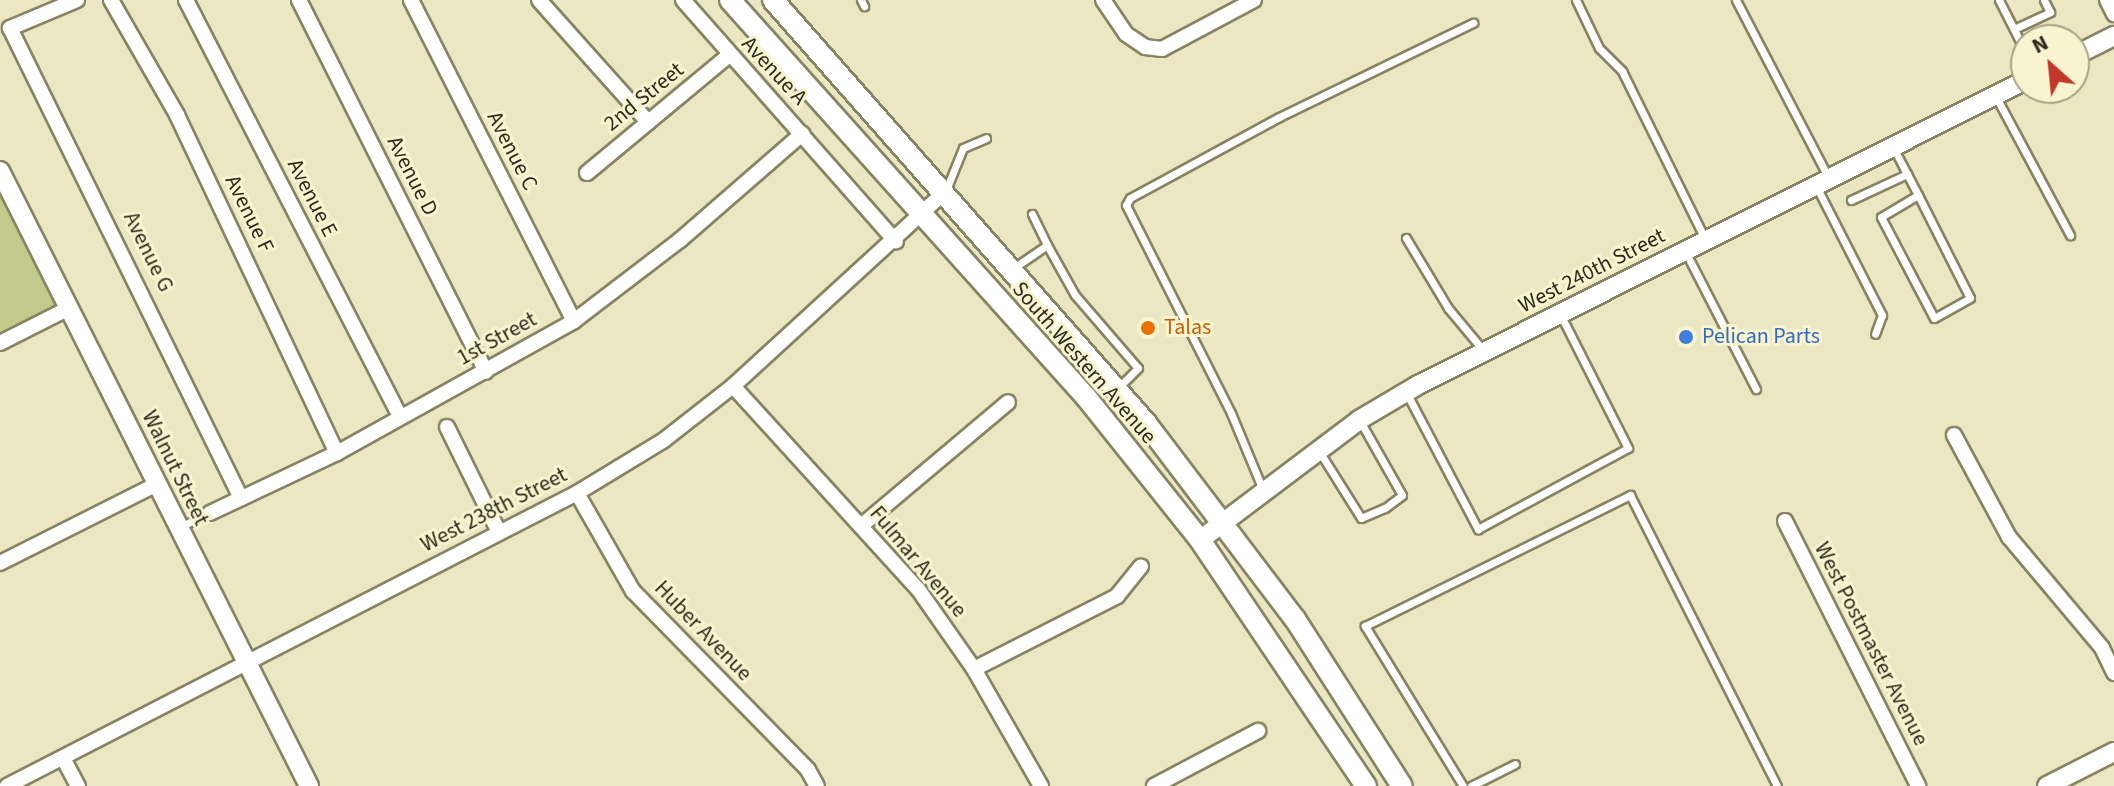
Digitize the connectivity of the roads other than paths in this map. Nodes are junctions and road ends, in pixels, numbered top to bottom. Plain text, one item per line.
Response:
1 (77, 0) edge
2 (111, 0) edge
3 (186, 0) edge
4 (299, 0) edge
5 (411, 0) edge
6 (539, 0) edge
7 (683, 0) edge
8 (730, 0) edge
9 (773, 0) edge
10 (1103, 0) edge
11 (1254, 0) edge
12 (1576, 0) edge
13 (1736, 0) edge
14 (1999, 0) edge
15 (2044, 0) edge
16 (2107, 0) edge
17 (2114, 14) edge
18 (1473, 23) dead end
19 (2011, 24) edge
20 (2025, 24) edge
21 (2114, 36) edge
22 (2090, 48) edge
23 (729, 55) junction
24 (2010, 88) edge
25 (1995, 96) junction
26 (648, 122) junction
27 (802, 134) junction
28 (986, 138) dead end
29 (1893, 147) junction
30 (0, 171) edge
31 (587, 173) dead end
32 (1907, 174) junction
33 (1823, 182) junction
34 (945, 192) junction
35 (1918, 195) junction
36 (1851, 200) dead end
37 (1032, 214) dead end
38 (923, 216) junction
39 (2070, 235) dead end
40 (1406, 238) dead end
41 (1706, 241) junction
42 (896, 242) junction
43 (1047, 245) junction
44 (1685, 251) junction
45 (1012, 269) junction
46 (69, 308) junction
47 (1560, 314) junction
48 (574, 321) junction
49 (1875, 334) dead end
50 (0, 343) edge
51 (1485, 352) junction
52 (486, 372) junction
53 (733, 386) junction
54 (1117, 388) junction
55 (1756, 389) dead end
56 (1406, 392) junction
57 (1008, 402) dead end
58 (399, 415) junction
59 (1359, 420) junction
60 (447, 427) dead end
61 (1954, 435) dead end
62 (1319, 450) junction
63 (337, 453) junction
64 (157, 484) junction
65 (1264, 492) junction
66 (577, 493) junction
67 (241, 498) junction
68 (210, 513) joint
69 (1785, 521) dead end
70 (1223, 522) junction
71 (861, 526) junction
72 (178, 528) junction
73 (499, 532) junction
74 (1200, 540) junction
75 (0, 563) edge
76 (1141, 566) dead end
77 (245, 663) junction
78 (974, 669) junction
79 (2114, 673) edge
80 (1258, 731) dead end
81 (2114, 752) edge
82 (63, 758) junction
83 (1515, 764) dead end
84 (7, 786) edge
85 (78, 786) edge
86 (309, 786) edge
87 (817, 786) edge
88 (1041, 786) edge
89 (1154, 786) edge
90 (1366, 786) edge
91 (1402, 786) edge
92 (1463, 786) edge
93 (1471, 786) edge
94 (1777, 786) edge
95 (1918, 786) edge
96 (2047, 786) edge

1 - 67 street, Avenue G
2 - 63 street, Avenue F
3 - 58 street, Avenue E
4 - 52 street, Avenue D
5 - 48 street, Avenue C
6 - 26 street
7 - 23 street, Avenue A
8 - 38 main road, South Western Avenue
9 - 34 main road, South Western Avenue
10 - 11 street
12 - 41 lane
13 - 33 lane
14 - 19 lane
15 - 20 lane
16 - 17 street
18 - 65 lane
21 - 22 street
23 - 26 street, 2nd Street
23 - 27 street, Avenue A
24 - 25 street, West 240th Street
25 - 29 street, West 240th Street
25 - 39 lane
26 - 31 street, 2nd Street
27 - 42 street, Avenue A
27 - 48 street, 1st Street
28 - 34 lane
29 - 32 lane
29 - 33 street, West 240th Street
30 - 46 street, Walnut Street
32 - 35 lane
32 - 36 lane
33 - 41 street, West 240th Street
33 - 49 lane
34 - 38 street, West 238th Street
34 - 45 main road, South Western Avenue
35 - 35 lane
37 - 43 lane
38 - 42 street, West 238th Street
38 - 74 main road, South Western Avenue
40 - 51 lane
41 - 44 street, West 240th Street
42 - 53 street, West 238th Street
43 - 45 lane
43 - 54 lane
44 - 47 street, West 240th Street
44 - 55 lane
45 - 54 main road, South Western Avenue
46 - 50 street
46 - 64 street, Walnut Street
47 - 51 street, West 240th Street
47 - 56 lane
48 - 52 street, 1st Street
51 - 56 street, West 240th Street
52 - 58 street, 1st Street
53 - 66 street, West 238th Street
53 - 71 street, Fulmar Avenue
54 - 70 main road, South Western Avenue
56 - 59 street, West 240th Street
57 - 71 street
58 - 63 street, 1st Street
59 - 62 street, West 240th Street
59 - 62 lane
60 - 73 street
61 - 79 street
62 - 65 street, West 240th Street
63 - 67 street, 1st Street
64 - 72 street, Walnut Street
64 - 75 street
65 - 70 street, West 240th Street
66 - 73 street, West 238th Street
66 - 87 street, Huber Avenue
67 - 68 street, 1st Street
68 - 72 lane, 1st Street
69 - 95 street, West Postmaster Avenue
70 - 74 street, West 240th Street
70 - 91 main road, South Western Avenue
71 - 78 street, Fulmar Avenue
72 - 77 street, Walnut Street
73 - 77 street, West 238th Street
74 - 90 main road, South Western Avenue
76 - 78 street
77 - 82 street, West 238th Street
77 - 86 street, Walnut Street
78 - 88 street, Fulmar Avenue
80 - 89 street
81 - 96 street
82 - 84 street, West 238th Street
82 - 85 street
83 - 93 lane
92 - 94 lane

